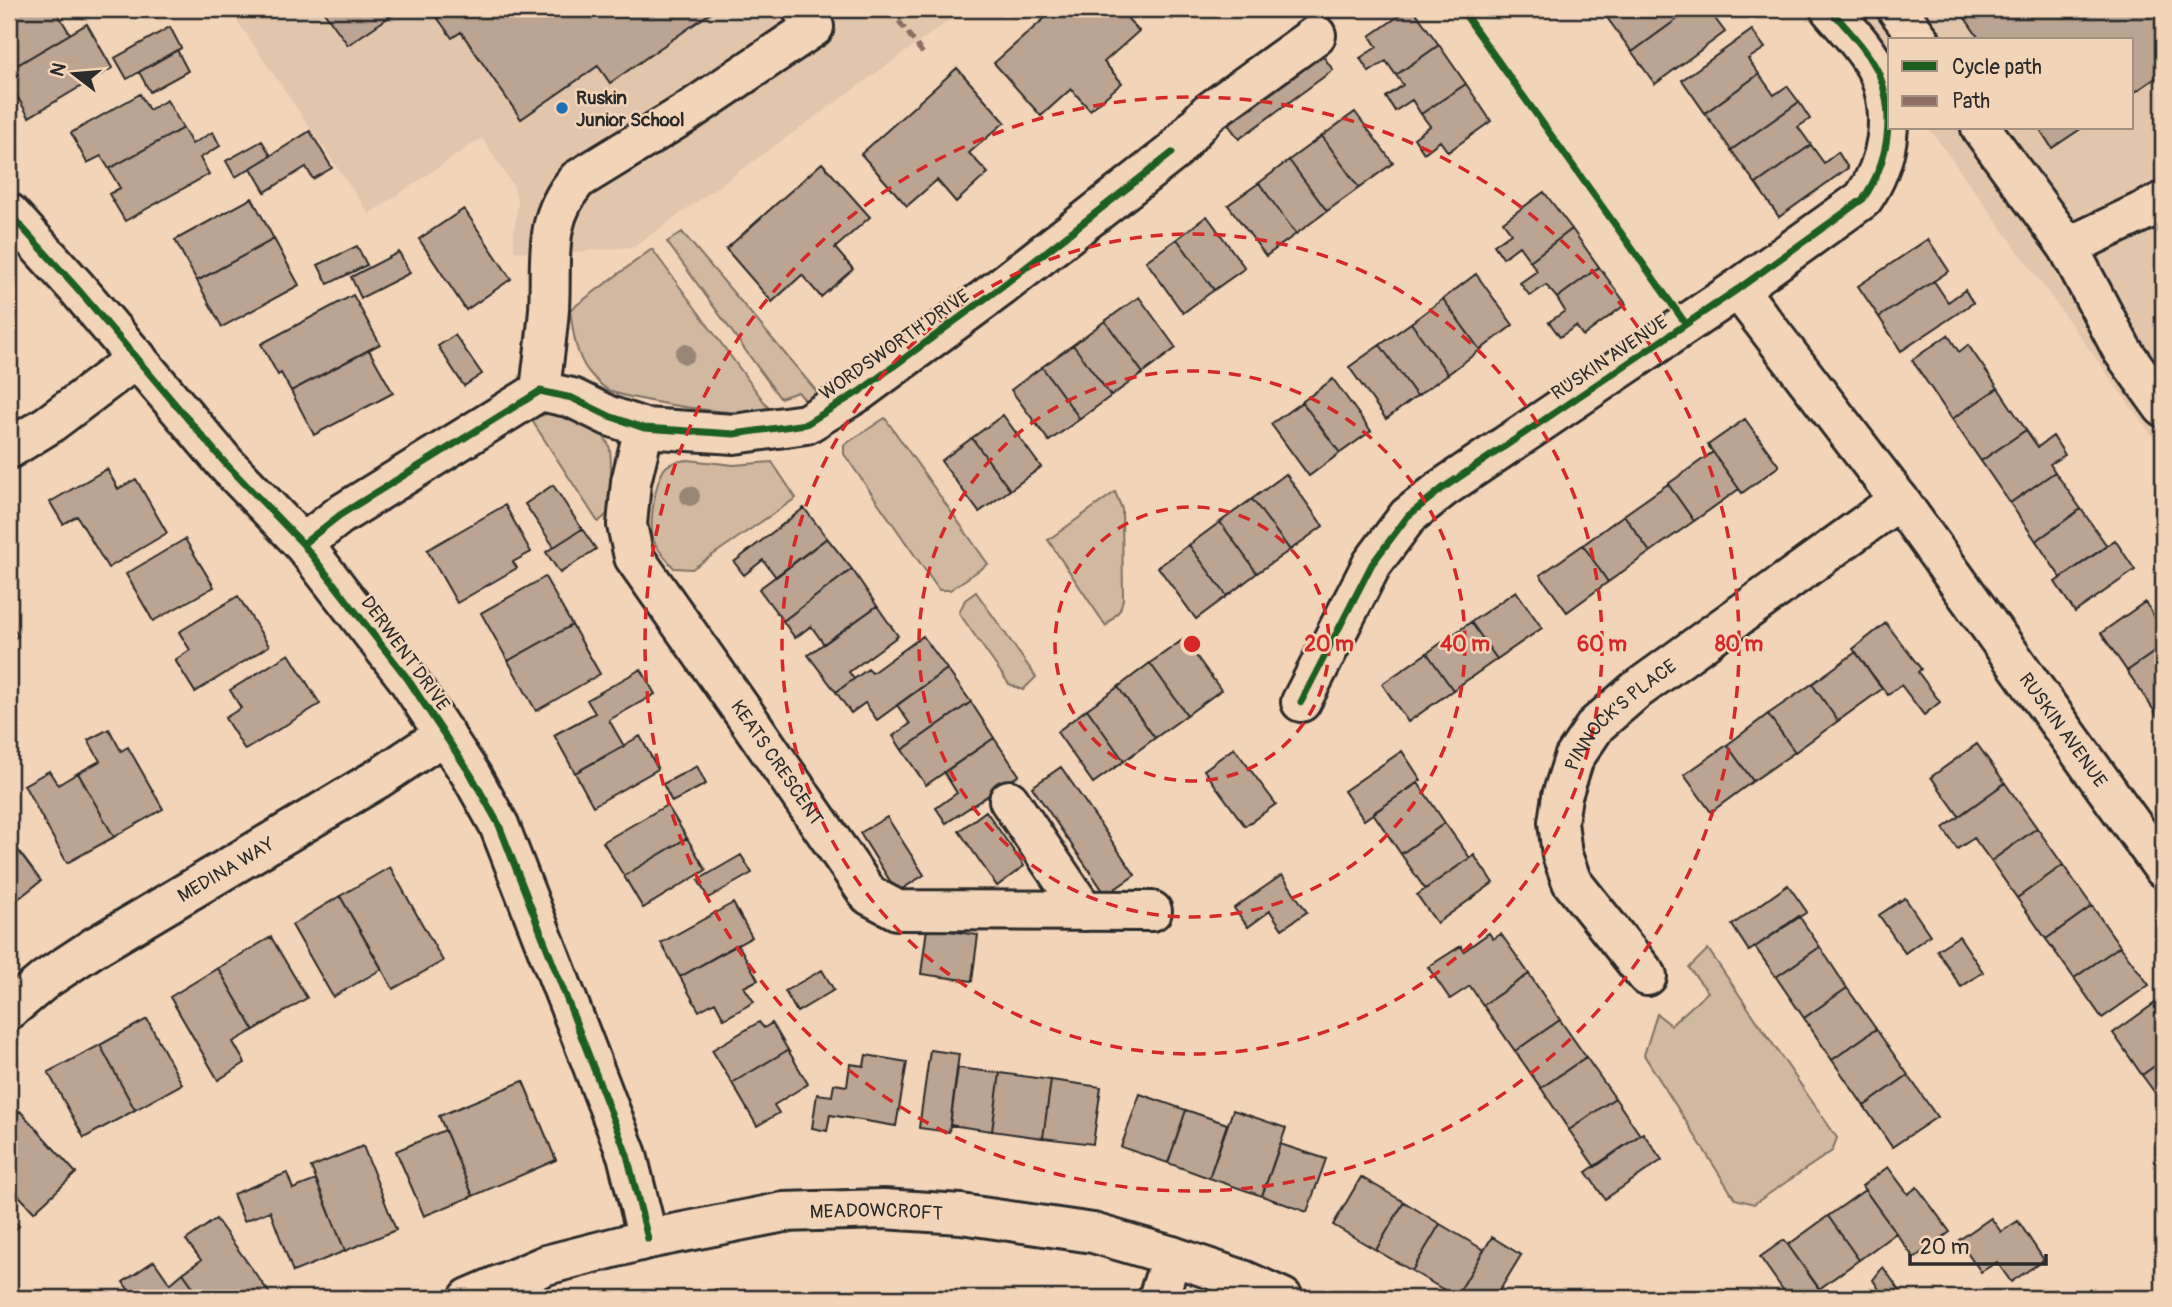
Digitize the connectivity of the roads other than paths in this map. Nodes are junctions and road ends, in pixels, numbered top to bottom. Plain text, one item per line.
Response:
1 (802, 9) edge
2 (1830, 9) edge
3 (1897, 9) edge
4 (1316, 35) dead end
5 (1919, 38) edge
6 (1982, 130) edge
7 (2163, 202) edge
8 (9, 212) edge
9 (2068, 247) junction
10 (1738, 289) junction
11 (137, 358) junction
12 (541, 391) junction
13 (2163, 407) edge
14 (643, 428) junction
15 (9, 449) edge
16 (1899, 499) junction
17 (303, 544) junction
18 (1301, 702) dead end
19 (445, 734) junction
20 (1009, 800) dead end
21 (2163, 868) edge
22 (1084, 911) junction
23 (1152, 911) dead end
24 (1647, 976) dead end
25 (9, 1010) edge
26 (648, 1239) junction
27 (1172, 1256) junction
28 (469, 1298) edge
29 (1158, 1298) edge
30 (1283, 1298) edge

1 - 12 street
2 - 10 street, RUSKIN AVENUE
3 - 5 street
4 - 14 street, WORDSWORTH DRIVE
6 - 9 street
7 - 9 street
8 - 11 street, DERWENT DRIVE
9 - 13 street
10 - 16 street, RUSKIN AVENUE
10 - 18 street, RUSKIN AVENUE
11 - 15 street
11 - 17 street, DERWENT DRIVE
12 - 14 street, WORDSWORTH DRIVE
12 - 17 street
14 - 22 street, KEATS CRESCENT
16 - 21 street, RUSKIN AVENUE
16 - 24 street, PINNOCK'S PLACE
17 - 19 street, DERWENT DRIVE
19 - 25 street, MEDINA WAY
19 - 26 street, DERWENT DRIVE
20 - 22 street
22 - 23 street, KEATS CRESCENT
26 - 27 street, MEADOWCROFT
26 - 28 street, MEADOWCROFT
27 - 29 street
27 - 30 street, MEADOWCROFT

